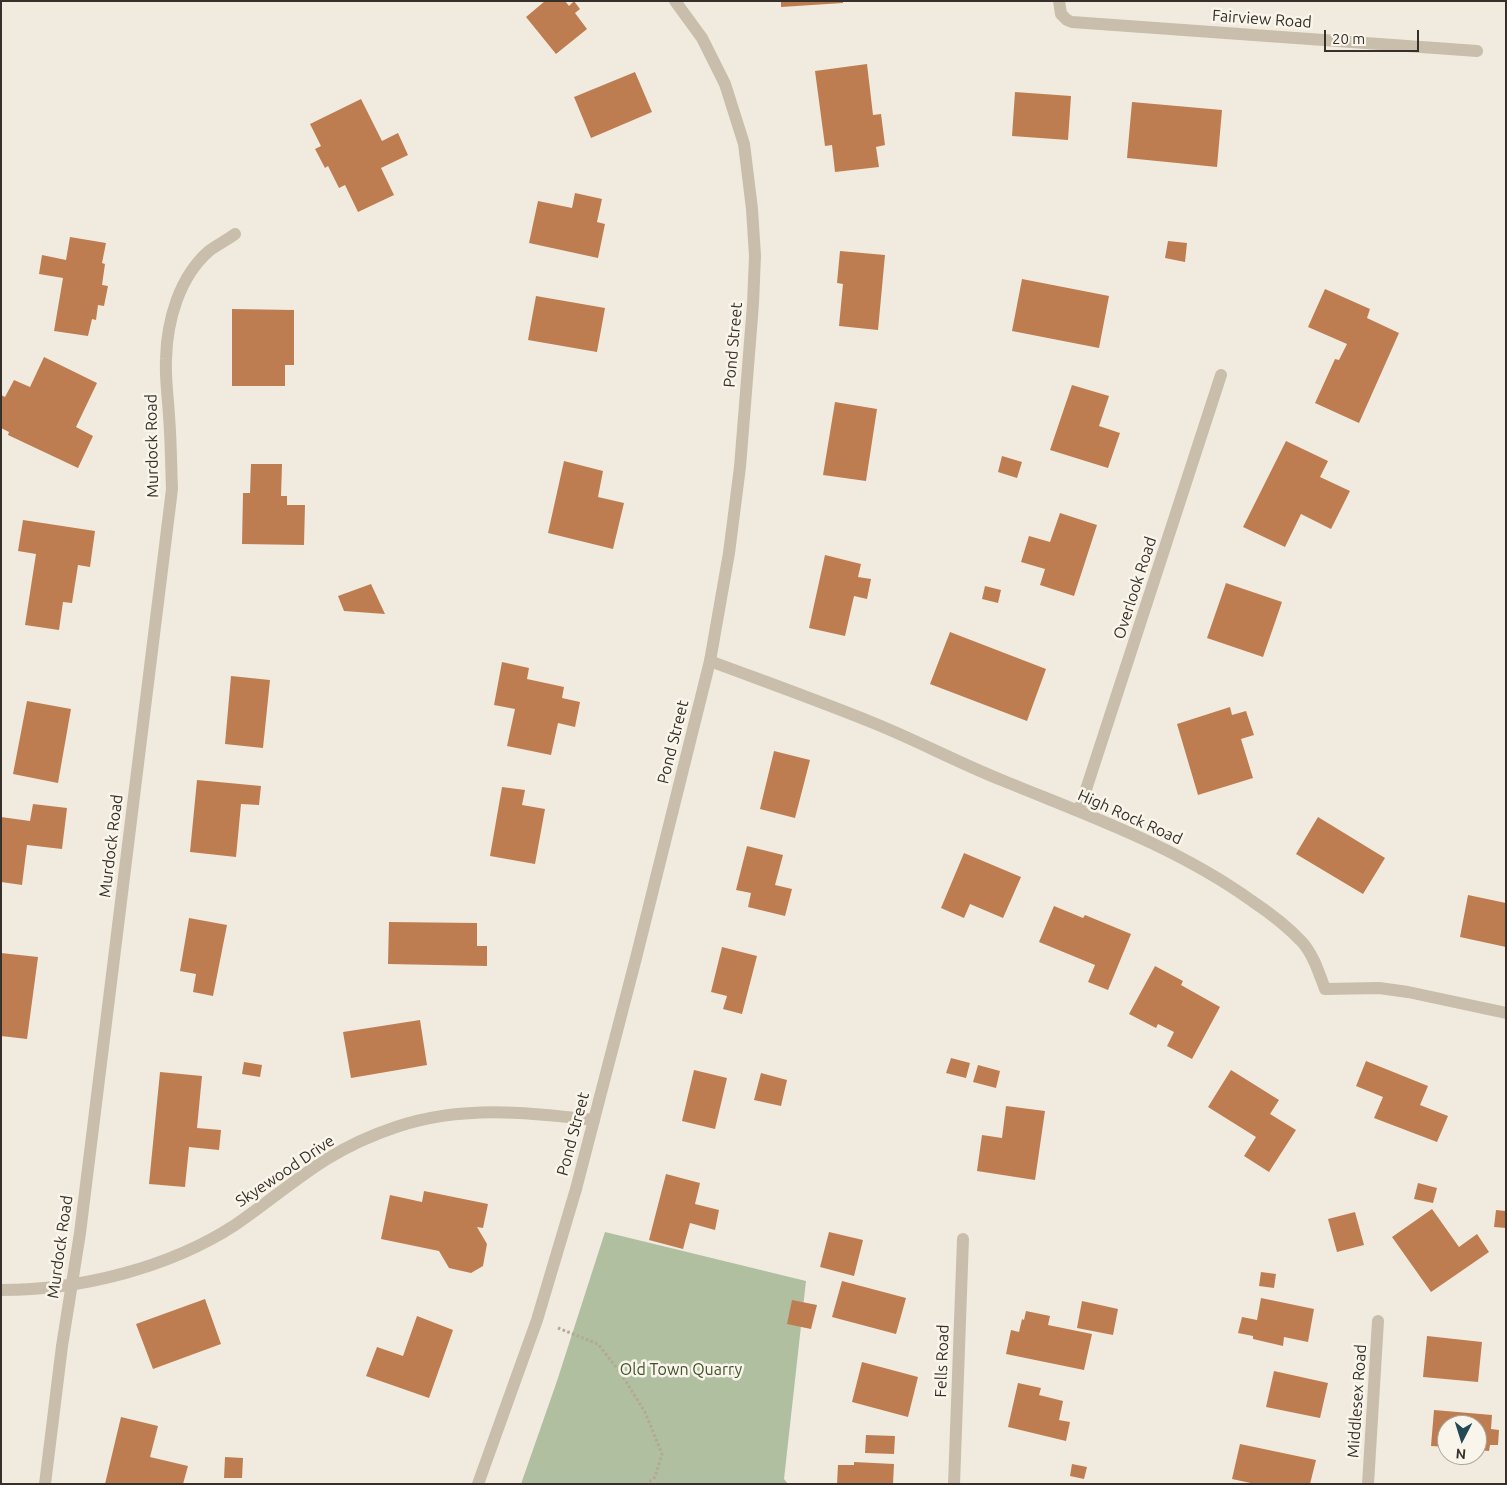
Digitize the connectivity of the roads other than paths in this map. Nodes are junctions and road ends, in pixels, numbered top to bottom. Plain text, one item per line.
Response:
1 (675, 1) edge
2 (1059, 1) edge
3 (1477, 51) dead end
4 (235, 234) dead end
5 (1222, 375) dead end
6 (710, 661) junction
7 (1079, 811) junction
8 (1506, 1013) edge
9 (594, 1120) junction
10 (963, 1239) dead end
11 (71, 1285) junction
12 (1, 1290) edge
13 (1378, 1321) dead end
14 (45, 1484) edge
15 (478, 1484) edge
16 (954, 1484) edge
17 (1368, 1484) edge

1 - 6 street, Pond Street
2 - 3 street, Fairview Road
4 - 11 street, Murdock Road
5 - 7 street, Overlook Road
6 - 7 street, High Rock Road
6 - 9 street, Pond Street
7 - 8 street, High Rock Road
9 - 11 street, Skyewood Drive
9 - 15 street, Pond Street
10 - 16 street, Fells Road
11 - 12 street, Skyewood Drive
11 - 14 street, Murdock Road
13 - 17 street, Middlesex Road

